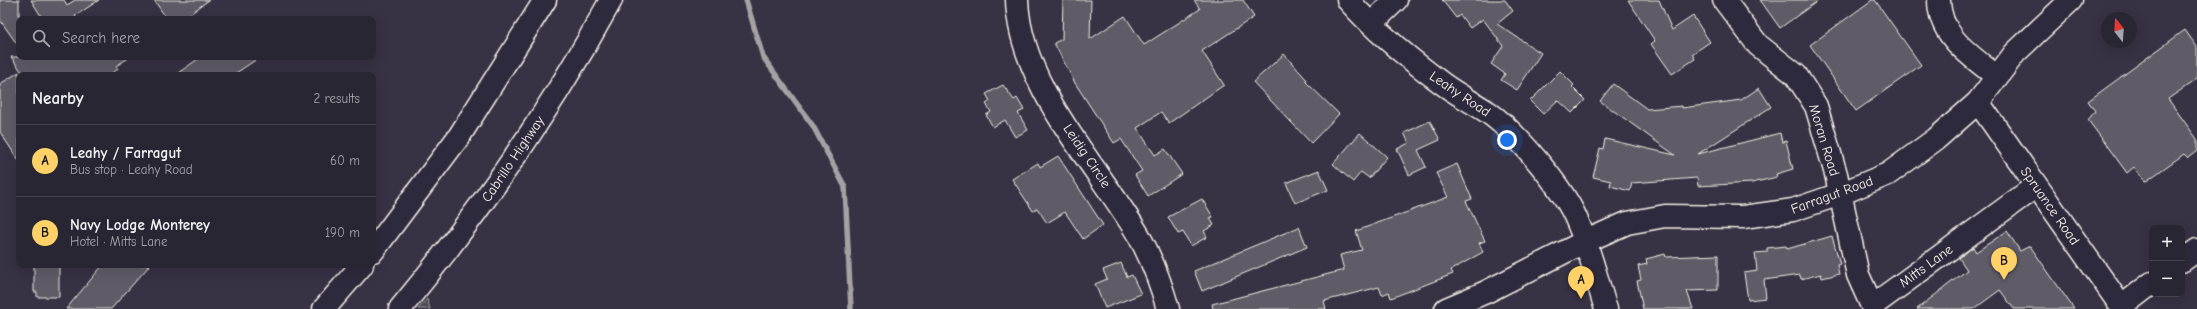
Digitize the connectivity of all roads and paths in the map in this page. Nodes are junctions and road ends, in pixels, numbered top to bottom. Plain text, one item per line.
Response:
1 (545, 0) edge
2 (611, 0) edge
3 (1017, 0) edge
4 (1348, 0) edge
5 (1396, 0) edge
6 (1724, 0) edge
7 (1938, 0) edge
8 (2071, 0) edge
9 (1371, 24) junction
10 (1996, 76) junction
11 (1978, 102) junction
12 (2036, 186) junction
13 (1840, 194) junction
14 (1584, 242) junction
15 (376, 247) edge
16 (2197, 250) edge
17 (2185, 259) edge
18 (359, 268) edge
19 (2149, 286) edge
20 (2122, 308) edge
21 (324, 309) edge
22 (400, 309) edge
23 (1168, 309) edge
24 (1446, 309) edge
25 (1606, 309) edge

1 - 15 main road
2 - 22 main road, Cabrillo Highway
3 - 23 main road, Leidig Circle
4 - 9 main road, Leahy Road
5 - 9 main road
6 - 13 main road, Moran Road
7 - 10 main road
8 - 10 main road, Farragut Road
9 - 14 main road, Leahy Road
10 - 11 main road, Farragut Road
11 - 12 main road, Spruance Road
11 - 13 main road, Farragut Road
12 - 13 main road, Mitts Lane
12 - 20 main road, Spruance Road
13 - 14 main road, Farragut Road
14 - 24 main road, Farragut Road
14 - 25 main road, Leahy Road
16 - 17 main road
18 - 21 main road
19 - 20 main road

